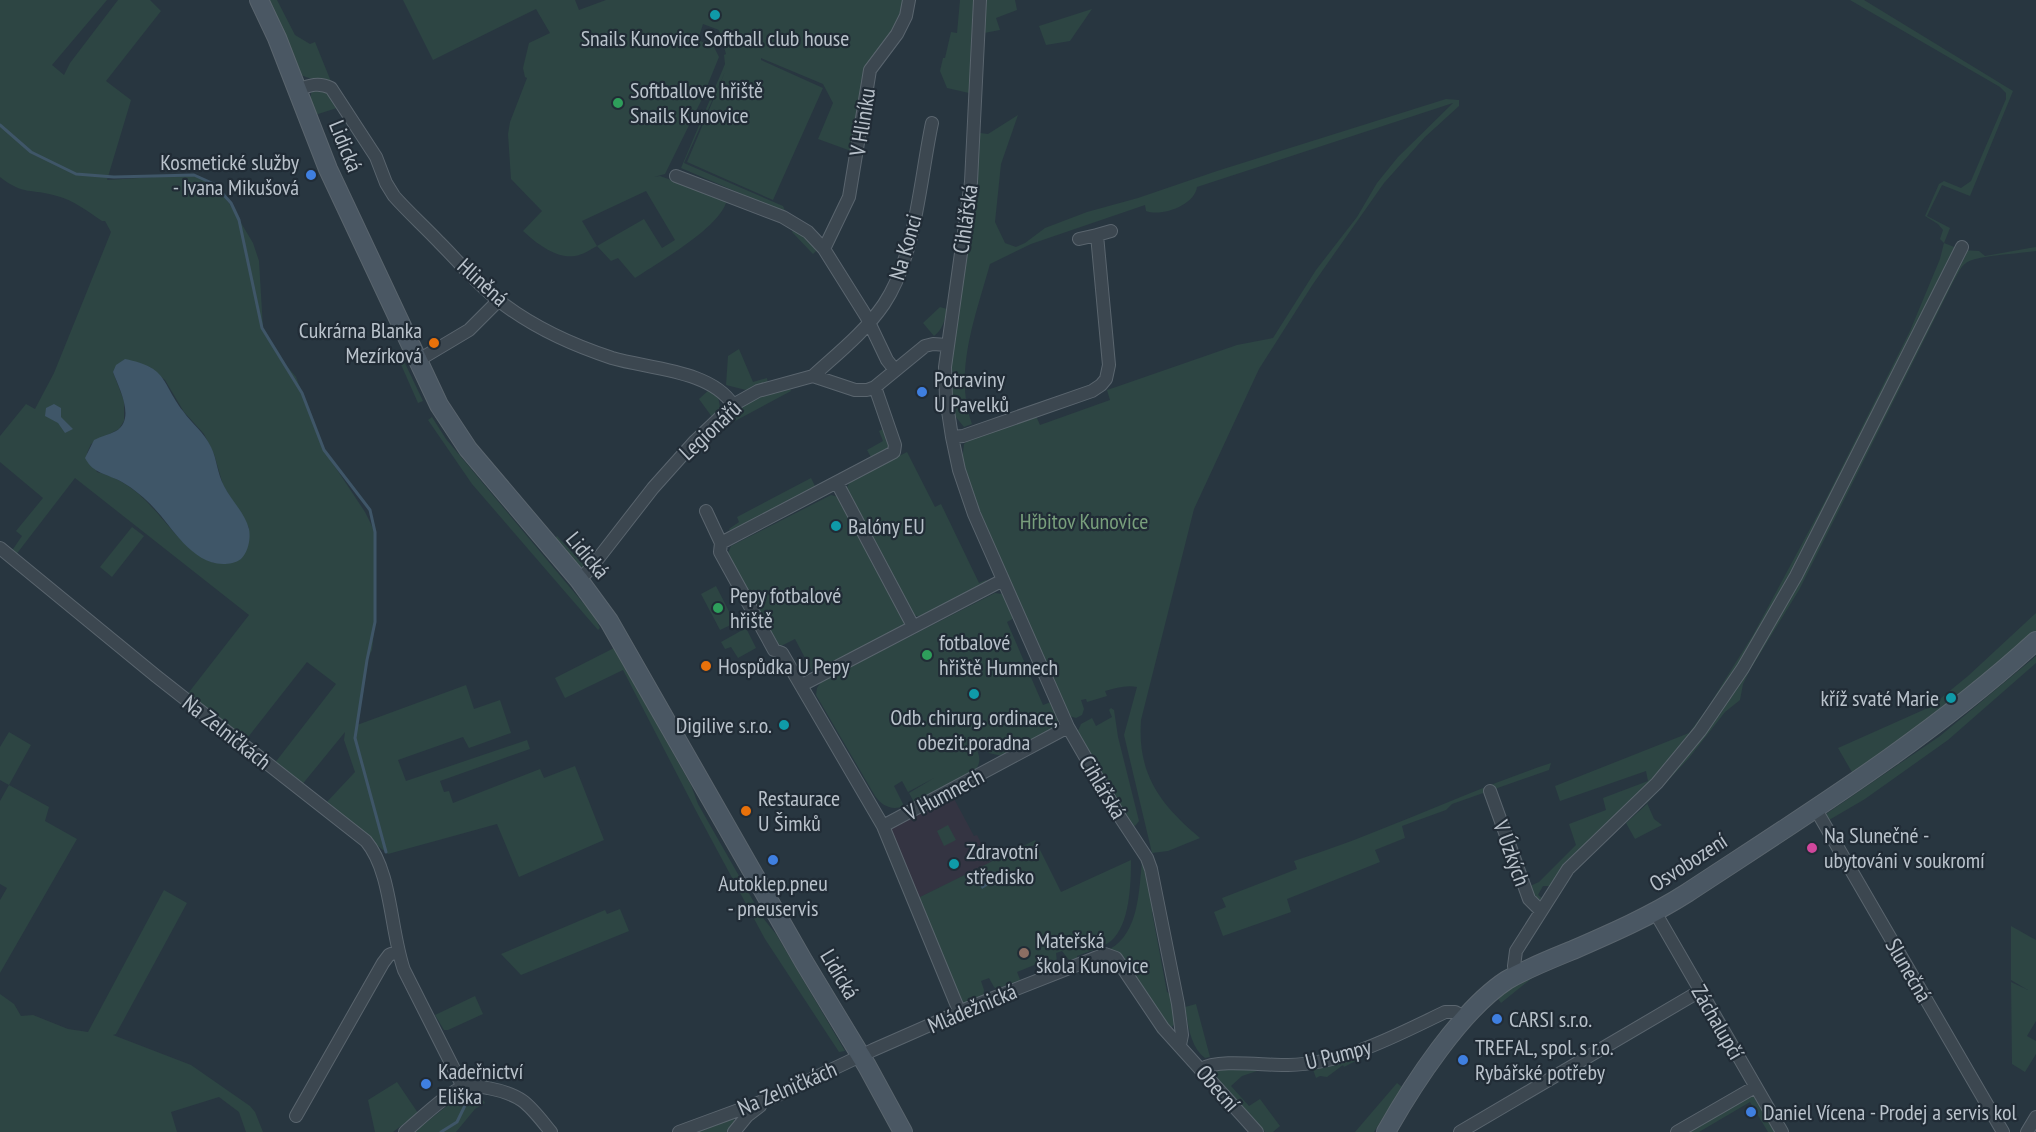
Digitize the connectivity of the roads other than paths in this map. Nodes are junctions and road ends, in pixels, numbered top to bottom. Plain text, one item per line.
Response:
1 (259, 0) edge
2 (909, 0) edge
3 (980, 0) edge
4 (297, 90) junction
5 (932, 123) dead end
6 (675, 177) dead end
7 (1112, 231) dead end
8 (1097, 235) junction
9 (1079, 239) dead end
10 (1962, 248) dead end
11 (824, 249) junction
12 (499, 300) junction
13 (869, 323) junction
14 (947, 345) junction
15 (417, 361) junction
16 (895, 370) junction
17 (813, 376) junction
18 (875, 387) junction
19 (734, 405) junction
20 (952, 437) junction
21 (837, 483) junction
22 (706, 511) dead end
23 (721, 543) junction
24 (0, 548) edge
25 (579, 580) junction
26 (1003, 580) junction
27 (913, 626) junction
28 (2036, 641) edge
29 (802, 686) junction
30 (1068, 727) junction
31 (1490, 790) dead end
32 (1815, 808) junction
33 (883, 826) junction
34 (1540, 912) junction
35 (1655, 912) junction
36 (398, 951) junction
37 (1516, 975) junction
38 (1700, 991) junction
39 (960, 1013) junction
40 (1466, 1018) junction
41 (1180, 1045) junction
42 (861, 1056) junction
43 (1202, 1069) junction
44 (471, 1086) junction
45 (1755, 1087) junction
46 (774, 1097) junction
47 (303, 1111) dead end
48 (2036, 1117) edge
49 (405, 1132) edge
50 (551, 1132) edge
51 (680, 1132) edge
52 (734, 1132) edge
53 (903, 1132) edge
54 (1257, 1132) edge
55 (1386, 1132) edge
56 (1460, 1132) edge
57 (1677, 1132) edge
58 (1782, 1132) edge
59 (2003, 1132) edge
60 (2027, 1132) edge

1 - 4 main road, Lidická
2 - 11 street, V Hliníku
3 - 14 street, Cihlářská
4 - 12 street, Hliněná
4 - 15 main road, Lidická
5 - 13 street, Na Konci
6 - 11 street
7 - 8 street
8 - 9 street
8 - 20 street
10 - 34 street
11 - 13 street
12 - 15 street
12 - 19 street, Hliněná
13 - 16 street
13 - 17 street, Na Konci
14 - 16 street
14 - 20 street, Cihlářská
15 - 25 main road, Lidická
16 - 18 street
17 - 18 street
17 - 19 street, Legionářů
18 - 21 street
19 - 25 street, Legionářů
20 - 26 street, Cihlářská
21 - 23 street
21 - 27 street
22 - 23 street, V Humnech
23 - 29 street, V Humnech
24 - 36 street, Na Zelničkách
25 - 42 main road, Lidická
26 - 27 street
26 - 30 street, Cihlářská
27 - 29 street
28 - 32 main road, Osvobození
29 - 33 street, V Humnech
30 - 33 street, V Humnech
30 - 41 street, Cihlářská
31 - 34 street, V Úzkých
32 - 35 main road, Osvobození
32 - 59 street, Slunečná
33 - 39 street, V Humnech
34 - 37 street
35 - 37 main road, Osvobození
35 - 38 street, Záchalupčí
36 - 44 street, Na Zelničkách
36 - 47 street
37 - 40 main road, Osvobození
38 - 45 street, Záchalupčí
38 - 56 street
39 - 41 street, Mládežnická
39 - 42 street, Mládežnická
40 - 43 street, U Pumpy
40 - 55 main road, Osvobození
41 - 43 street, Obecní
42 - 46 street, Na Zelničkách
42 - 53 main road, Lidická
43 - 54 street, Obecní
44 - 49 street
44 - 50 street
45 - 57 street
45 - 58 street, Záchalupčí
46 - 51 street, Na Zelničkách
46 - 52 street
48 - 60 street

